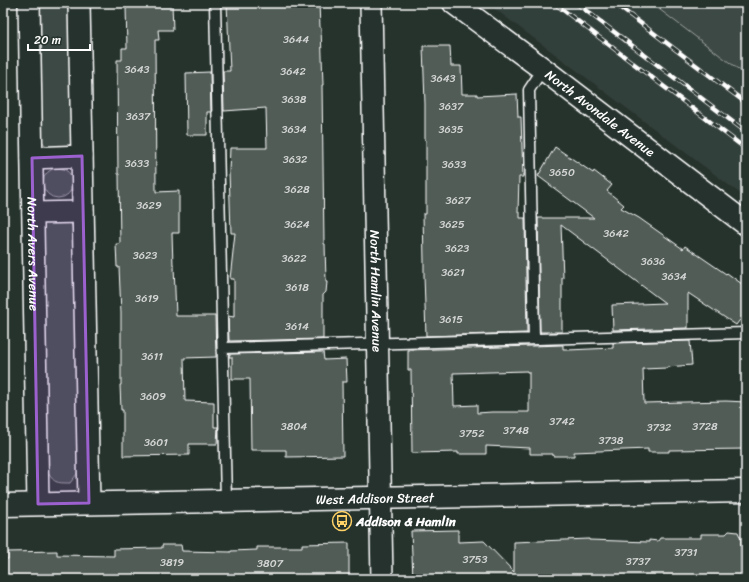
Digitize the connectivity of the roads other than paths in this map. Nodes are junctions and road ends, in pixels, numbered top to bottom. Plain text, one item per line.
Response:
1 (30, 3) edge
2 (79, 3) edge
3 (215, 3) edge
4 (371, 3) edge
5 (454, 3) edge
6 (543, 69) junction
7 (82, 156) junction
8 (32, 158) junction
9 (83, 212) junction
10 (33, 213) junction
11 (746, 224) edge
12 (746, 333) edge
13 (534, 339) junction
14 (377, 344) junction
15 (224, 348) junction
16 (746, 491) edge
17 (380, 498) junction
18 (226, 501) junction
19 (89, 503) junction
20 (38, 504) junction
21 (3, 505) edge
22 (382, 579) edge

1 - 8 street, North Avers Avenue
2 - 7 street
3 - 15 lane
4 - 14 street, North Hamlin Avenue
5 - 6 street, North Avondale Avenue
6 - 11 street, North Avondale Avenue
6 - 13 lane
7 - 8 street
7 - 9 street
8 - 10 street, North Avers Avenue
9 - 10 street
9 - 19 street
10 - 20 street, North Avers Avenue
12 - 13 lane
13 - 14 lane
14 - 15 lane
14 - 17 street, North Hamlin Avenue
15 - 18 lane
16 - 17 street, West Addison Street
17 - 18 street, West Addison Street
17 - 22 street, North Hamlin Avenue
18 - 19 street, West Addison Street
19 - 20 street, West Addison Street
20 - 21 street, West Addison Street

